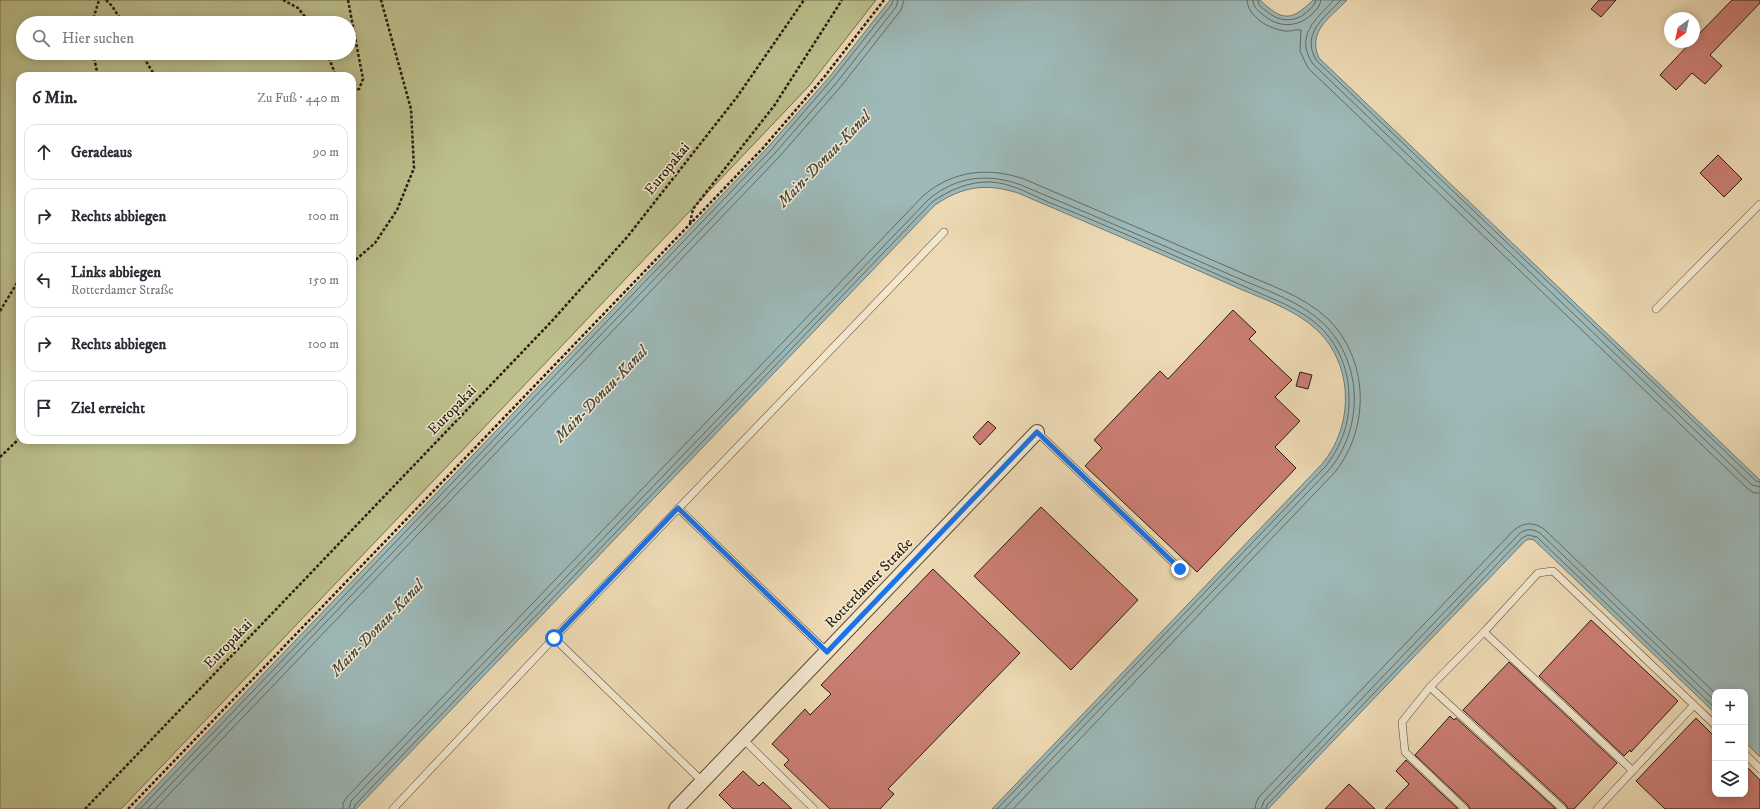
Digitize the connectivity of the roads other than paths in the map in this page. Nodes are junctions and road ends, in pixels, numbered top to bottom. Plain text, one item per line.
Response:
1 (1760, 204) edge
2 (944, 232) dead end
3 (1656, 309) dead end
4 (1037, 432) joint
5 (678, 508) junction
6 (1180, 569) dead end
7 (1484, 632) junction
8 (554, 638) junction
9 (827, 652) junction
10 (1430, 687) junction
11 (1694, 705) junction
12 (1712, 722) edge
13 (743, 739) junction
14 (1748, 757) edge
15 (1760, 768) edge
16 (1632, 770) junction
17 (702, 782) junction
18 (393, 809) edge
19 (676, 809) edge
20 (814, 809) edge
21 (1465, 809) edge
22 (1563, 809) edge
23 (1597, 809) edge

1 - 3 lane
2 - 5 lane
4 - 6 lane
4 - 9 street, Rotterdamer Straße
5 - 8 lane
5 - 9 lane
7 - 10 lane
7 - 11 lane
7 - 16 lane
8 - 17 lane
8 - 18 lane
9 - 13 street, Rotterdamer Straße
10 - 21 lane
10 - 22 lane
11 - 12 lane
11 - 16 lane
13 - 17 street, Rotterdamer Straße
13 - 20 lane
14 - 15 lane
16 - 23 lane
17 - 19 street, Rotterdamer Straße

